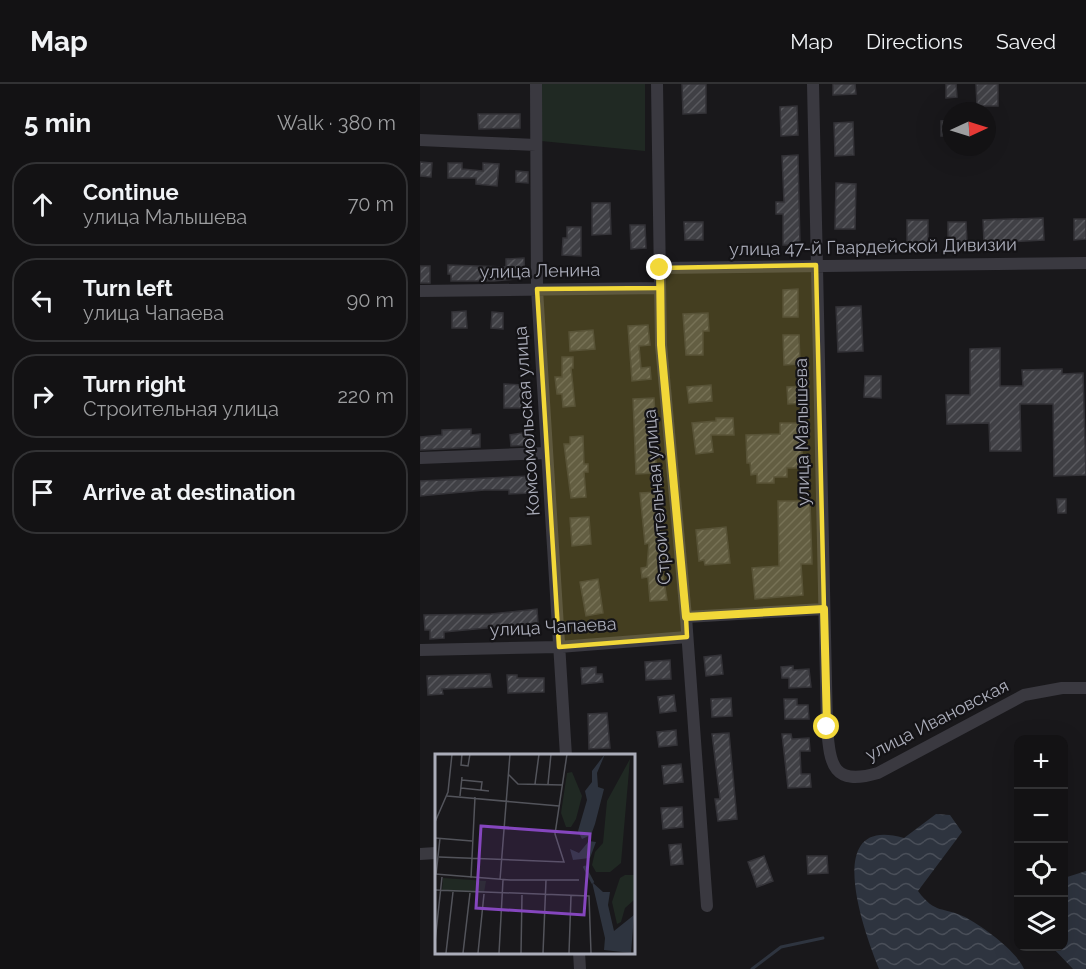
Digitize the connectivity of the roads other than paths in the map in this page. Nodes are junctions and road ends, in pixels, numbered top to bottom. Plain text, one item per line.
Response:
1 (536, 84) edge
2 (657, 84) edge
3 (813, 84) edge
4 (420, 140) edge
5 (536, 145) junction
6 (1086, 263) edge
7 (816, 266) junction
8 (660, 268) junction
9 (660, 288) junction
10 (537, 289) junction
11 (420, 291) edge
12 (547, 453) junction
13 (420, 458) edge
14 (824, 609) junction
15 (686, 617) junction
16 (687, 637) junction
17 (559, 647) junction
18 (420, 650) edge
19 (1086, 688) edge
20 (566, 754) edge
21 (842, 775) joint
22 (435, 853) edge
23 (420, 854) edge
24 (707, 906) dead end
25 (579, 954) edge
26 (580, 969) edge

1 - 5 street, Комсомольская улица
2 - 8 street, Строительная улица
3 - 7 street, улица Малышева
4 - 5 street
5 - 10 street, Комсомольская улица
6 - 7 street, улица 47-й Гвардейской Дивизии
7 - 8 street, улица 47-й Гвардейской Дивизии
7 - 14 street, улица Малышева
8 - 9 street, Строительная улица
9 - 10 street, улица Ленина
9 - 15 street, Строительная улица
10 - 11 street, улица Ленина
10 - 12 street, Комсомольская улица
12 - 13 street
12 - 17 street, Комсомольская улица
14 - 15 street
14 - 21 street, улица Малышева
15 - 16 street, Строительная улица
16 - 17 street, улица Чапаева
16 - 24 street, Строительная улица
17 - 18 street, улица Чапаева
17 - 20 street, Комсомольская улица
19 - 21 street, улица Ивановская
22 - 23 street
25 - 26 street

